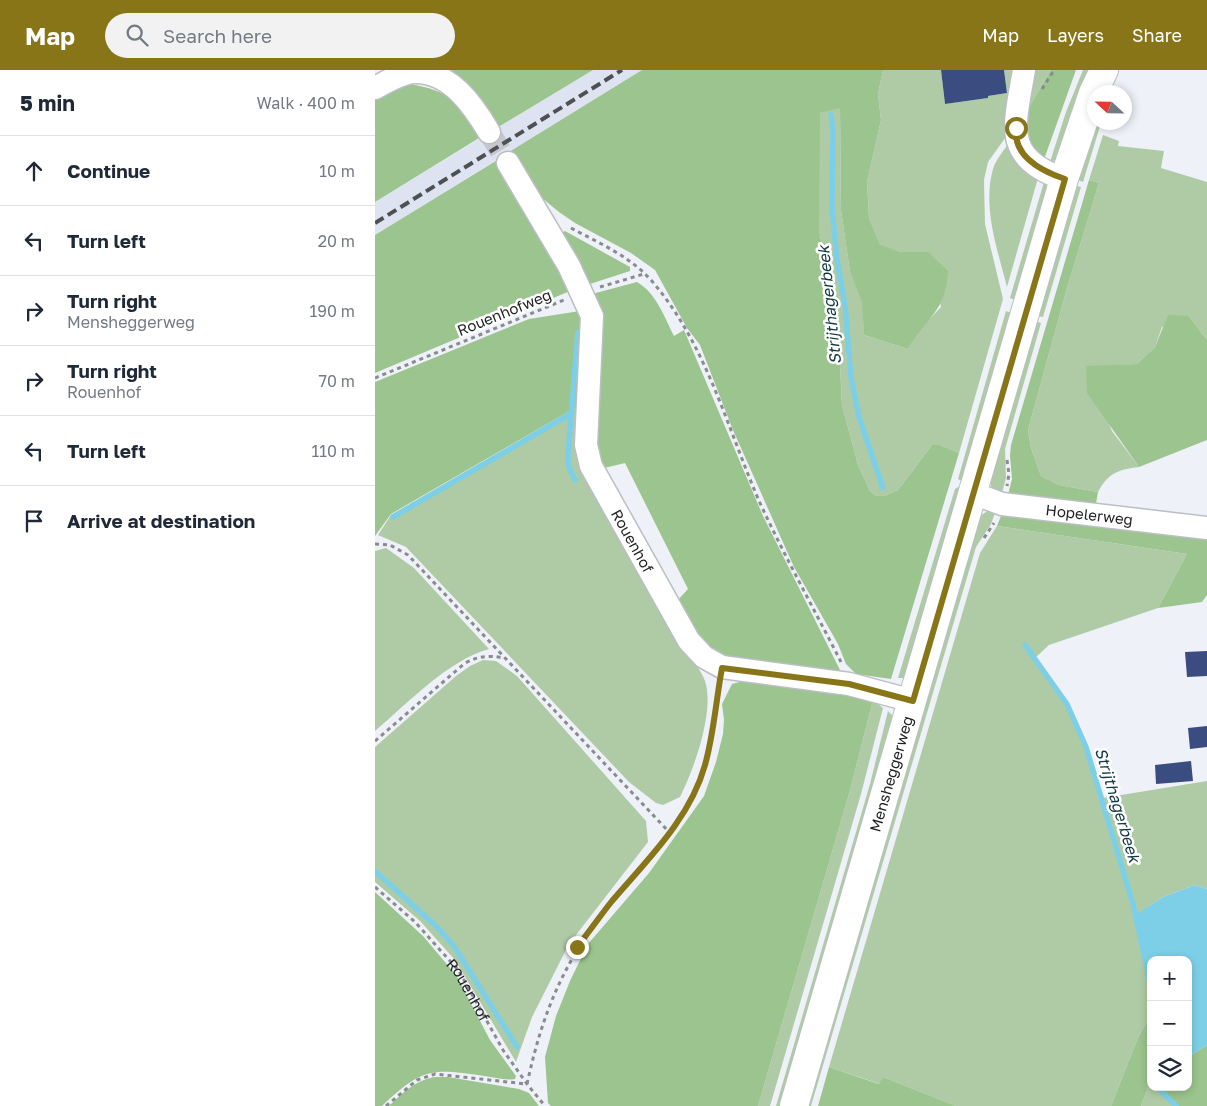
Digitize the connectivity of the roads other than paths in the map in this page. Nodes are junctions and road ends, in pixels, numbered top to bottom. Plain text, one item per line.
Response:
1 (1024, 70) edge
2 (1104, 70) edge
3 (375, 88) edge
4 (489, 132) tunnel mouth
5 (509, 163) tunnel mouth
6 (1065, 179) junction
7 (973, 493) junction
8 (1207, 528) edge
9 (913, 701) junction
10 (794, 1106) edge

1 - 6 street
2 - 6 main road, Mensheggerweg
3 - 4 street
5 - 9 street, Rouenhof
6 - 7 main road, Mensheggerweg
7 - 8 street, Hopelerweg
7 - 9 main road, Mensheggerweg
9 - 10 main road, Mensheggerweg

